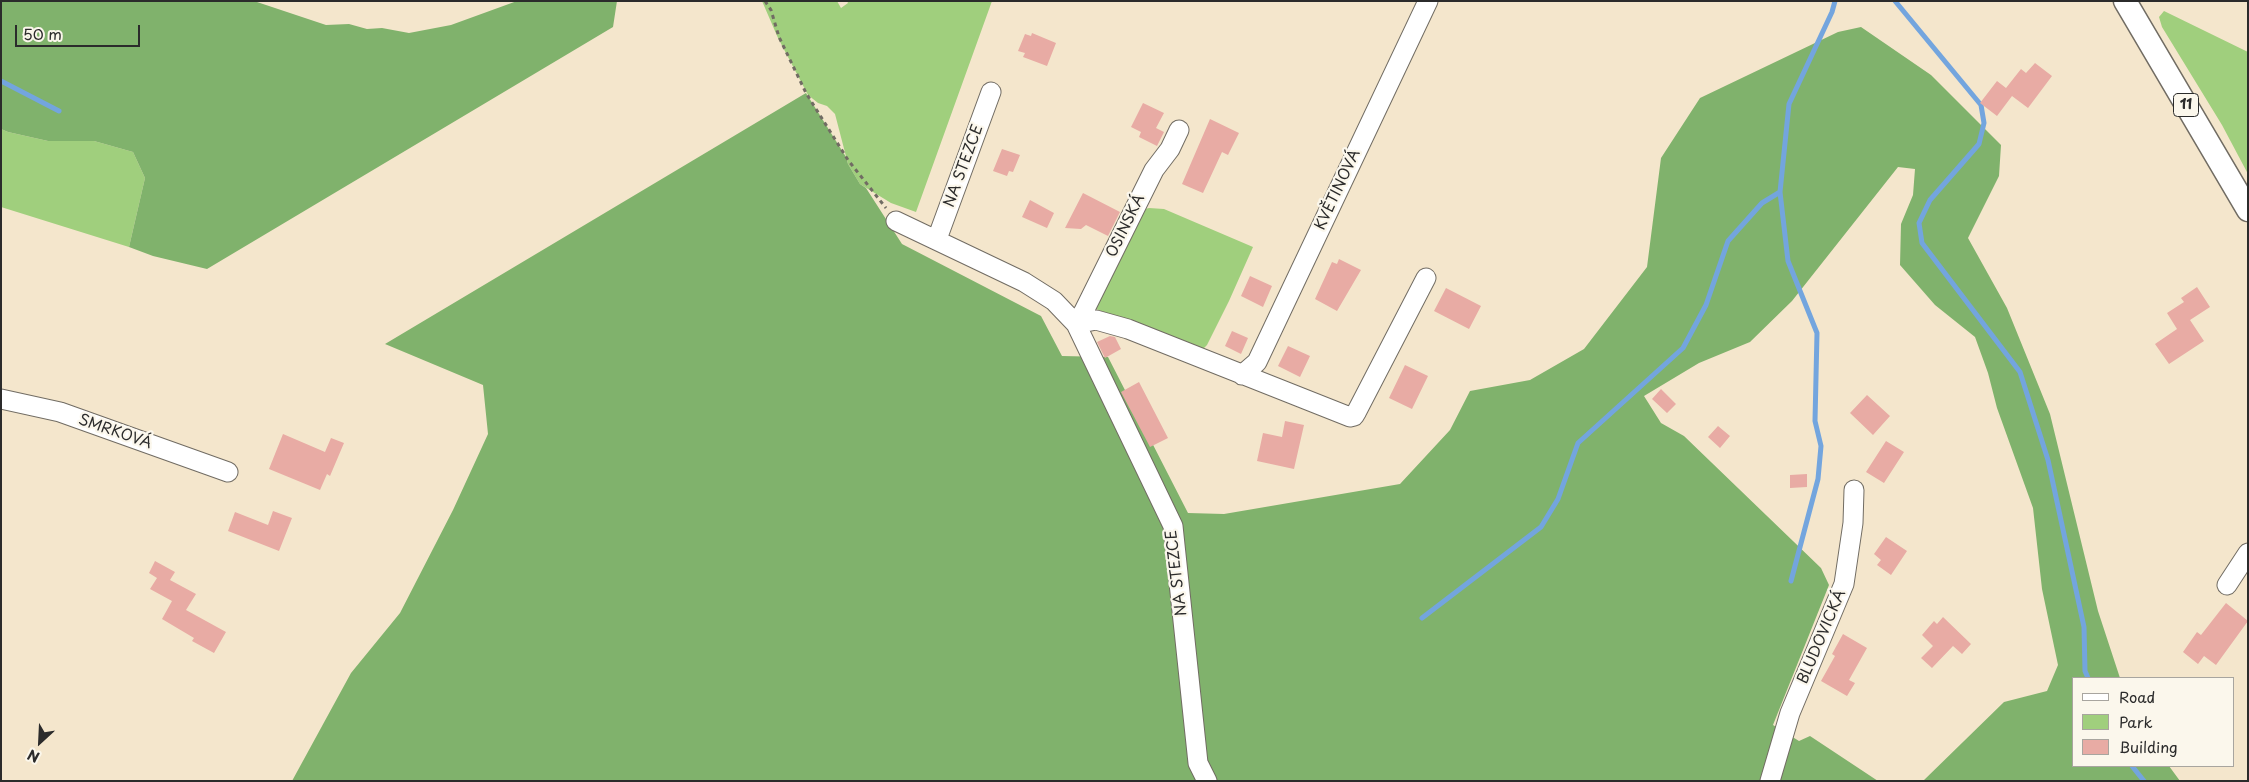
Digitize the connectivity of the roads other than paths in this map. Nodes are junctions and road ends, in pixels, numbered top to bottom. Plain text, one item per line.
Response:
1 (1428, 1) edge
2 (2125, 1) edge
3 (991, 92) dead end
4 (1178, 130) dead end
5 (2245, 202) edge
6 (896, 220) road end
7 (938, 239) junction
8 (1426, 278) dead end
9 (1076, 324) junction
10 (1242, 375) junction
11 (1, 399) edge
12 (228, 472) dead end
13 (1854, 490) dead end
14 (2248, 553) edge
15 (2226, 585) dead end
16 (1207, 781) edge
17 (1770, 781) edge

1 - 10 street, KVĚTINOVÁ
2 - 5 main road, 11
3 - 7 street, NA STEZCE
4 - 9 street, OSINSKÁ
6 - 7 street, NA STEZCE
7 - 9 street, NA STEZCE
8 - 10 street
9 - 10 street
9 - 16 street, NA STEZCE
11 - 12 street, SMRKOVÁ
13 - 17 street, BLUDOVICKÁ
14 - 15 street

